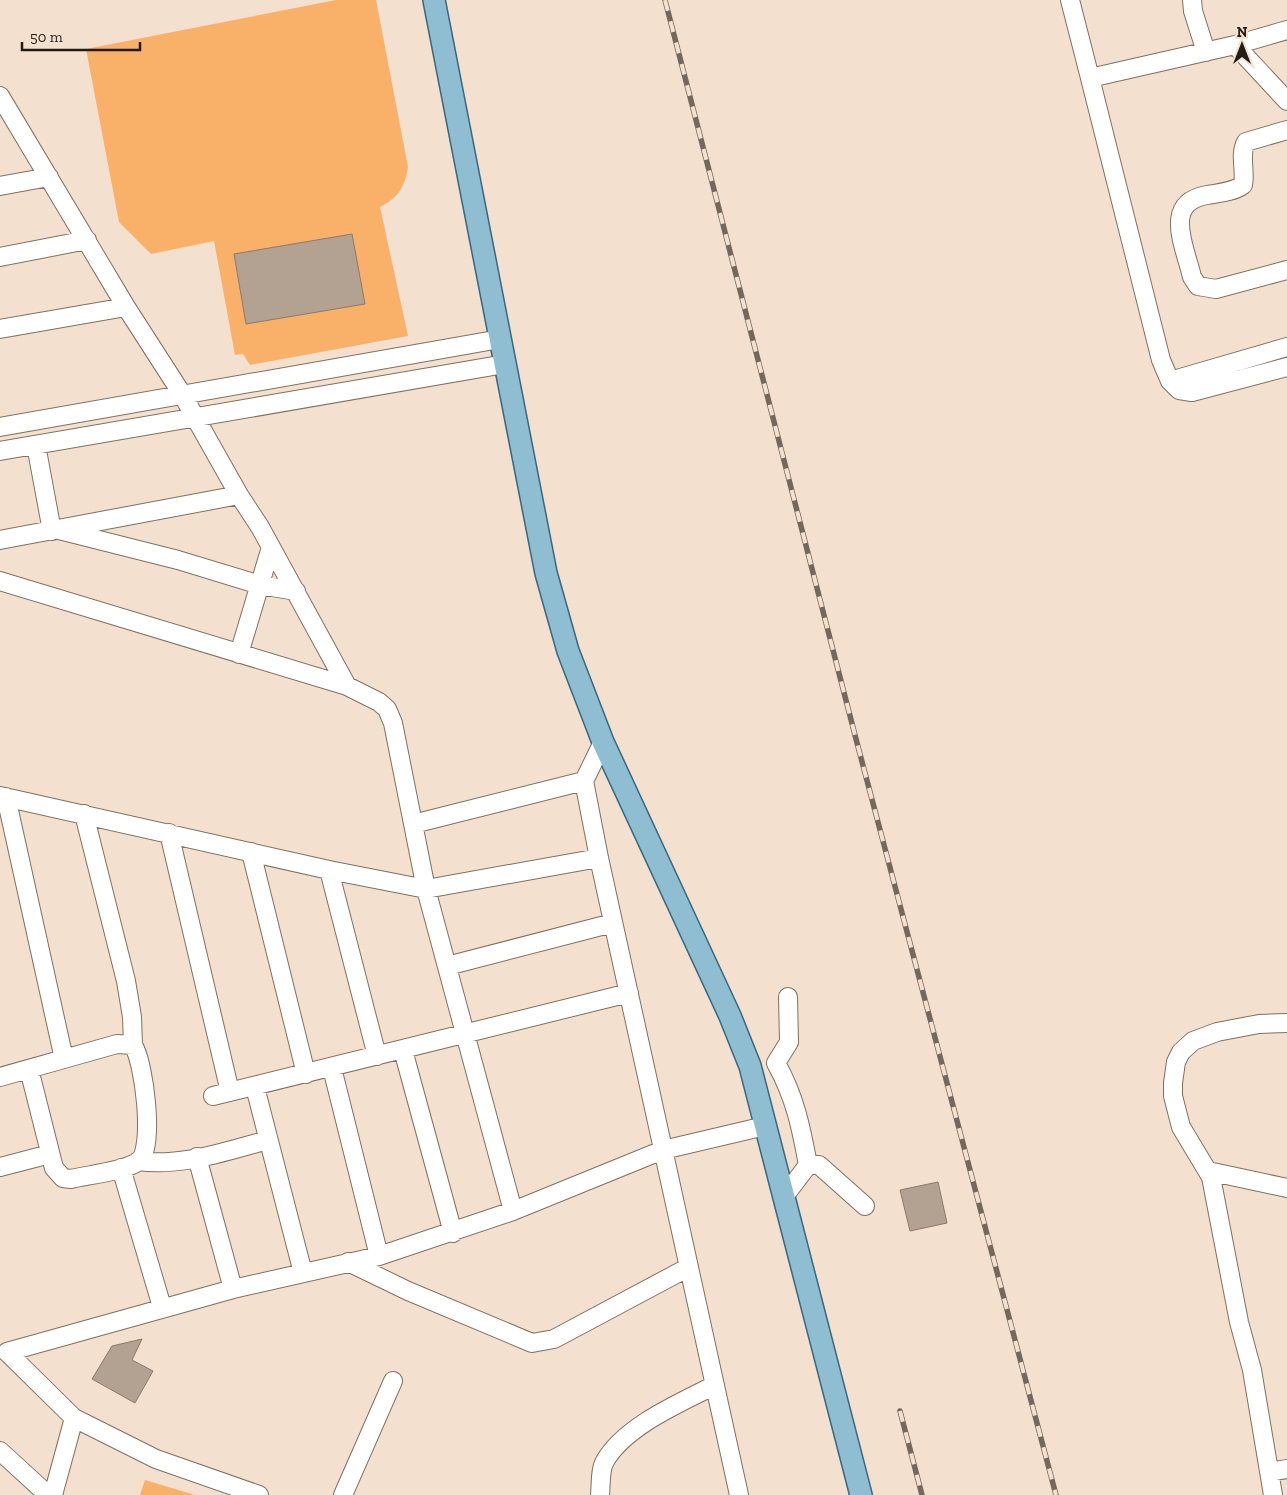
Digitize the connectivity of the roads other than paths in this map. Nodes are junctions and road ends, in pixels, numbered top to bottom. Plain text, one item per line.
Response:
1 (434, 0) edge
2 (1070, 0) edge
3 (1192, 0) edge
4 (1287, 30) edge
5 (1235, 45) junction
6 (1206, 52) junction
7 (1090, 78) junction
8 (0, 96) edge
9 (1287, 101) edge
10 (6, 117) edge
11 (1287, 130) edge
12 (49, 177) junction
13 (0, 186) edge
14 (87, 240) junction
15 (0, 256) edge
16 (1287, 270) edge
17 (126, 307) junction
18 (0, 329) edge
19 (500, 339) junction
20 (1287, 347) edge
21 (505, 364) junction
22 (1287, 367) edge
23 (1170, 381) junction
24 (182, 394) junction
25 (195, 417) junction
26 (0, 427) edge
27 (36, 445) junction
28 (0, 451) edge
29 (239, 495) junction
30 (55, 531) junction
31 (0, 540) edge
32 (271, 547) junction
33 (0, 581) edge
34 (260, 585) junction
35 (296, 591) junction
36 (239, 654) junction
37 (347, 686) junction
38 (604, 742) junction
39 (584, 781) junction
40 (3, 797) edge
41 (84, 814) junction
42 (413, 824) junction
43 (169, 833) junction
44 (251, 852) junction
45 (599, 858) junction
46 (329, 870) junction
47 (426, 889) junction
48 (613, 922) junction
49 (446, 966) junction
50 (628, 994) junction
51 (788, 997) dead end
52 (1287, 1023) edge
53 (464, 1034) junction
54 (133, 1045) junction
55 (403, 1050) junction
56 (377, 1056) junction
57 (64, 1059) junction
58 (776, 1063) junction
59 (750, 1066) junction
60 (332, 1068) junction
61 (29, 1069) junction
62 (306, 1074) junction
63 (0, 1077) edge
64 (255, 1087) junction
65 (765, 1126) junction
66 (268, 1140) junction
67 (663, 1150) junction
68 (50, 1154) junction
69 (197, 1158) junction
70 (138, 1161) junction
71 (808, 1165) junction
72 (0, 1167) edge
73 (121, 1168) junction
74 (1208, 1171) junction
75 (1287, 1188) edge
76 (783, 1198) junction
77 (865, 1206) dead end
78 (513, 1211) junction
79 (453, 1233) junction
80 (379, 1256) junction
81 (348, 1262) junction
82 (689, 1268) junction
83 (303, 1273) junction
84 (233, 1289) junction
85 (162, 1308) junction
86 (4, 1349) edge
87 (393, 1381) dead end
88 (715, 1385) junction
89 (74, 1418) junction
90 (0, 1451) edge
91 (1287, 1470) edge
92 (1269, 1472) junction
93 (48, 1495) edge
94 (53, 1495) edge
95 (259, 1495) edge
96 (343, 1495) edge
97 (600, 1495) edge
98 (739, 1495) edge
99 (861, 1495) edge
100 (1273, 1495) edge

1 - 19 main road
2 - 7 street
3 - 6 street
4 - 5 street
5 - 6 street
5 - 9 street
6 - 7 street
7 - 23 street
8 - 10 street
10 - 12 street
11 - 16 street
12 - 13 street
12 - 14 street
14 - 15 street
14 - 17 street
17 - 18 street
17 - 24 street
19 - 21 main road
19 - 24 street
20 - 23 street
21 - 25 street
21 - 38 main road
22 - 23 street
24 - 25 street
24 - 26 street
25 - 27 street
25 - 29 street
27 - 28 street
27 - 30 street
29 - 30 street
29 - 32 street
30 - 31 street
30 - 34 street
32 - 34 street
32 - 35 street
33 - 36 street
34 - 35 street
34 - 36 street
35 - 37 street
36 - 37 street
37 - 42 street
38 - 39 street
38 - 59 main road
39 - 42 street
39 - 45 street
40 - 41 street
40 - 57 street
41 - 43 street
41 - 54 street
42 - 47 street
43 - 44 street
43 - 64 street
44 - 46 street
44 - 62 street
45 - 47 street
45 - 48 street
46 - 47 street
46 - 56 street
47 - 49 street
48 - 49 street
48 - 50 street
49 - 53 street
50 - 53 street
50 - 67 street
51 - 58 street
52 - 74 street
53 - 55 street
53 - 78 street
54 - 57 street
54 - 70 street
55 - 56 street
55 - 79 street
56 - 60 street
57 - 61 street
58 - 59 street
58 - 71 street
59 - 65 main road
60 - 62 street
60 - 80 street
61 - 63 street
61 - 68 street
62 - 64 street
64 - 66 street
65 - 67 street
65 - 76 main road
66 - 69 street
66 - 83 street
67 - 78 street
67 - 82 street
68 - 72 street
68 - 73 street
69 - 70 street
69 - 84 street
70 - 73 street
71 - 76 street
71 - 77 street
73 - 85 street
74 - 75 street
74 - 92 street
76 - 99 main road
78 - 79 street
79 - 80 street
80 - 81 street
81 - 82 street
81 - 83 street
82 - 88 street
83 - 84 street
84 - 85 street
85 - 86 street
86 - 89 street
87 - 96 street
88 - 97 street
88 - 98 street
89 - 94 street
89 - 95 street
90 - 93 street
91 - 92 street
92 - 100 street

